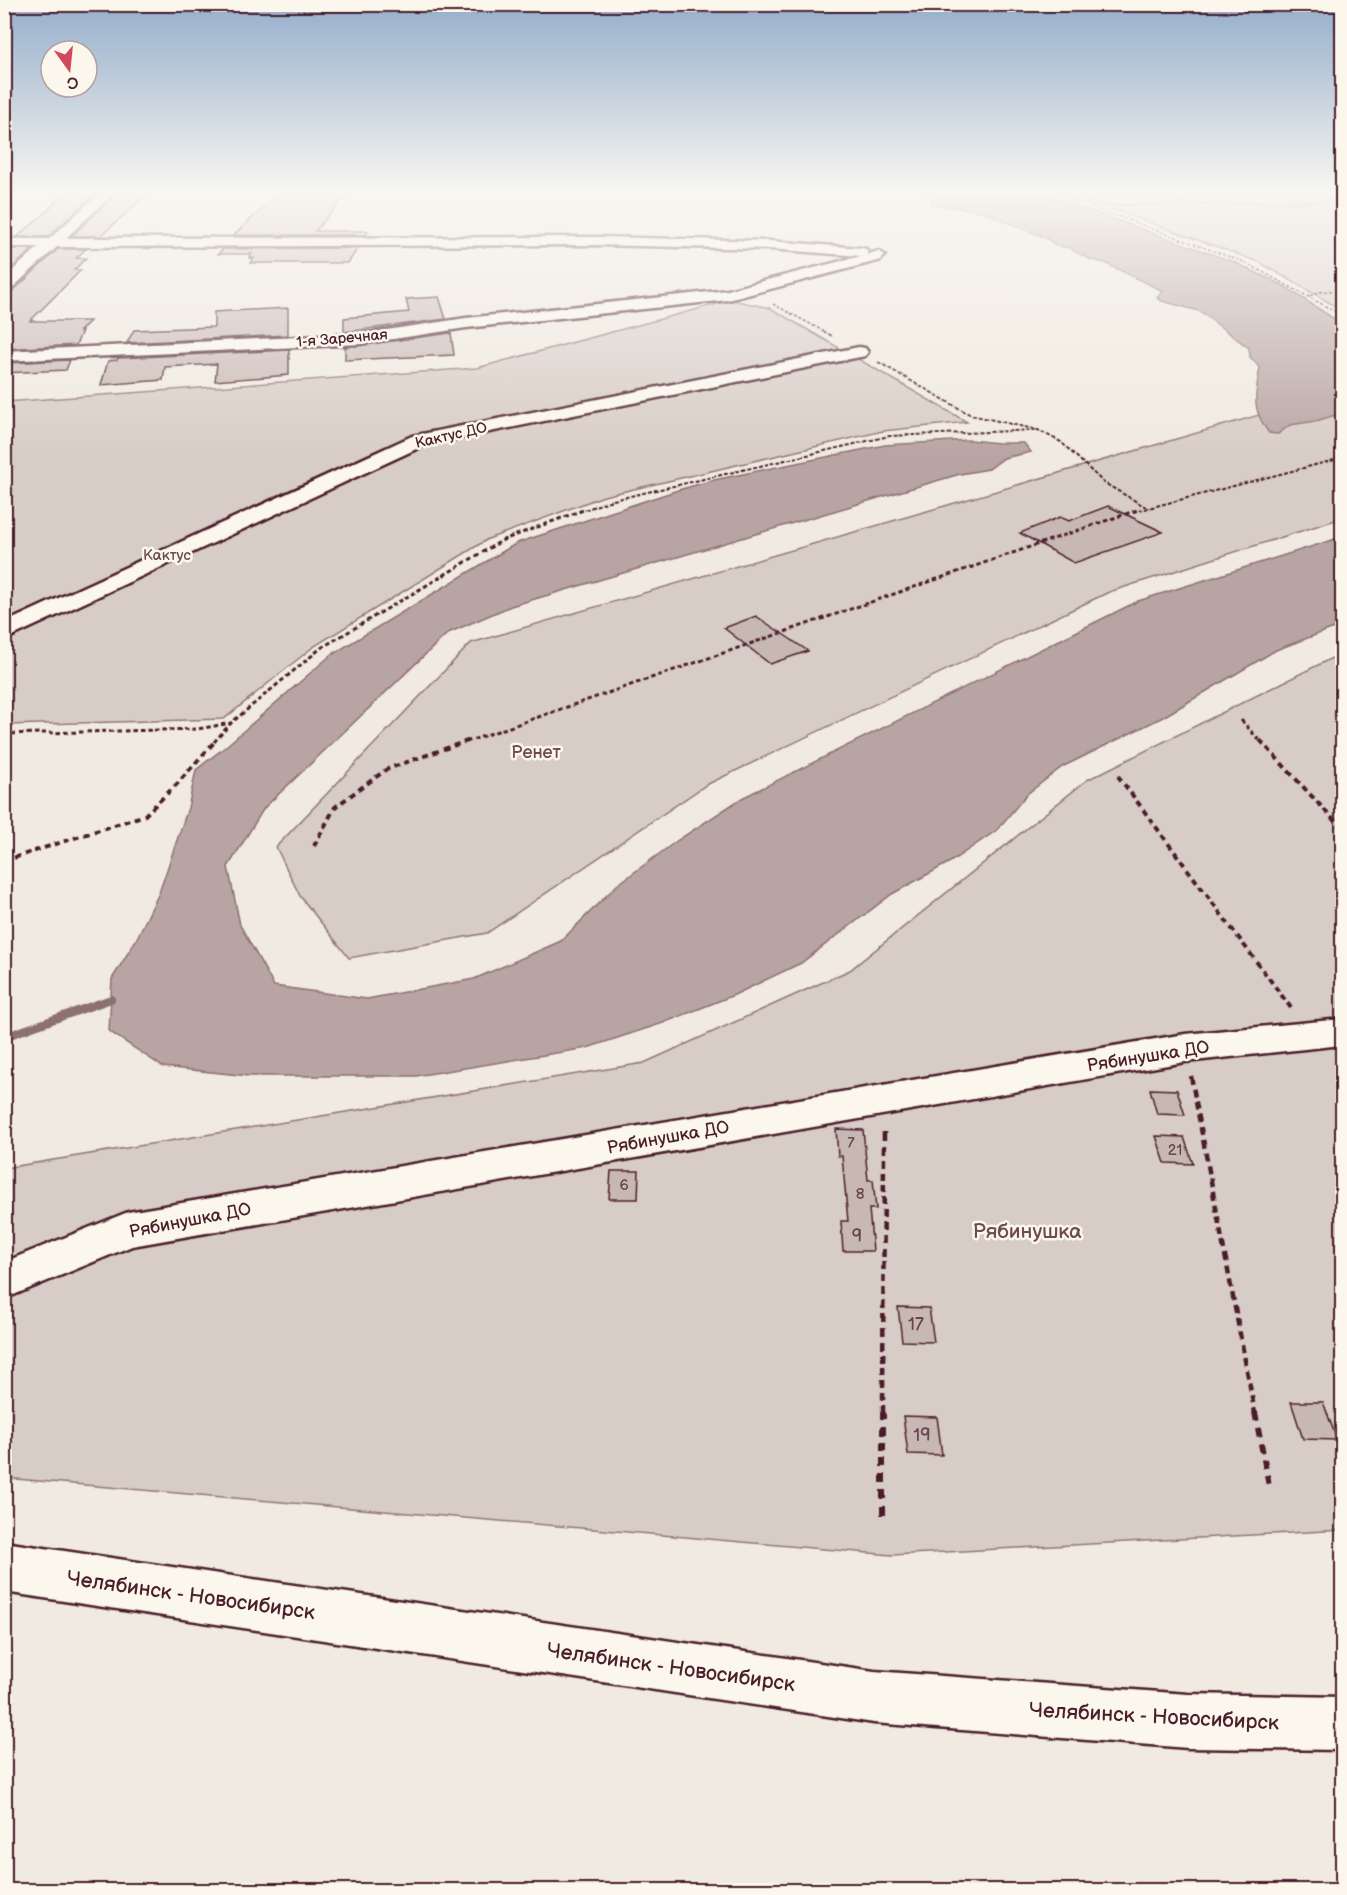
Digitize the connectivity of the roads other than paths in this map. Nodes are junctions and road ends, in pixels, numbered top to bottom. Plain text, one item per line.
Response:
1 (788, 279) edge
2 (860, 352) road end
3 (4, 356) edge
4 (4, 633) edge
5 (1327, 1034) edge
6 (4, 1281) edge
7 (4, 1568) edge
8 (1342, 1724) edge

1 - 3 main road, 1-я Заречная
2 - 4 main road, Кактус ДО
5 - 6 main road, Рябинушка ДО
7 - 8 main road, Челябинск - Новосибирск

